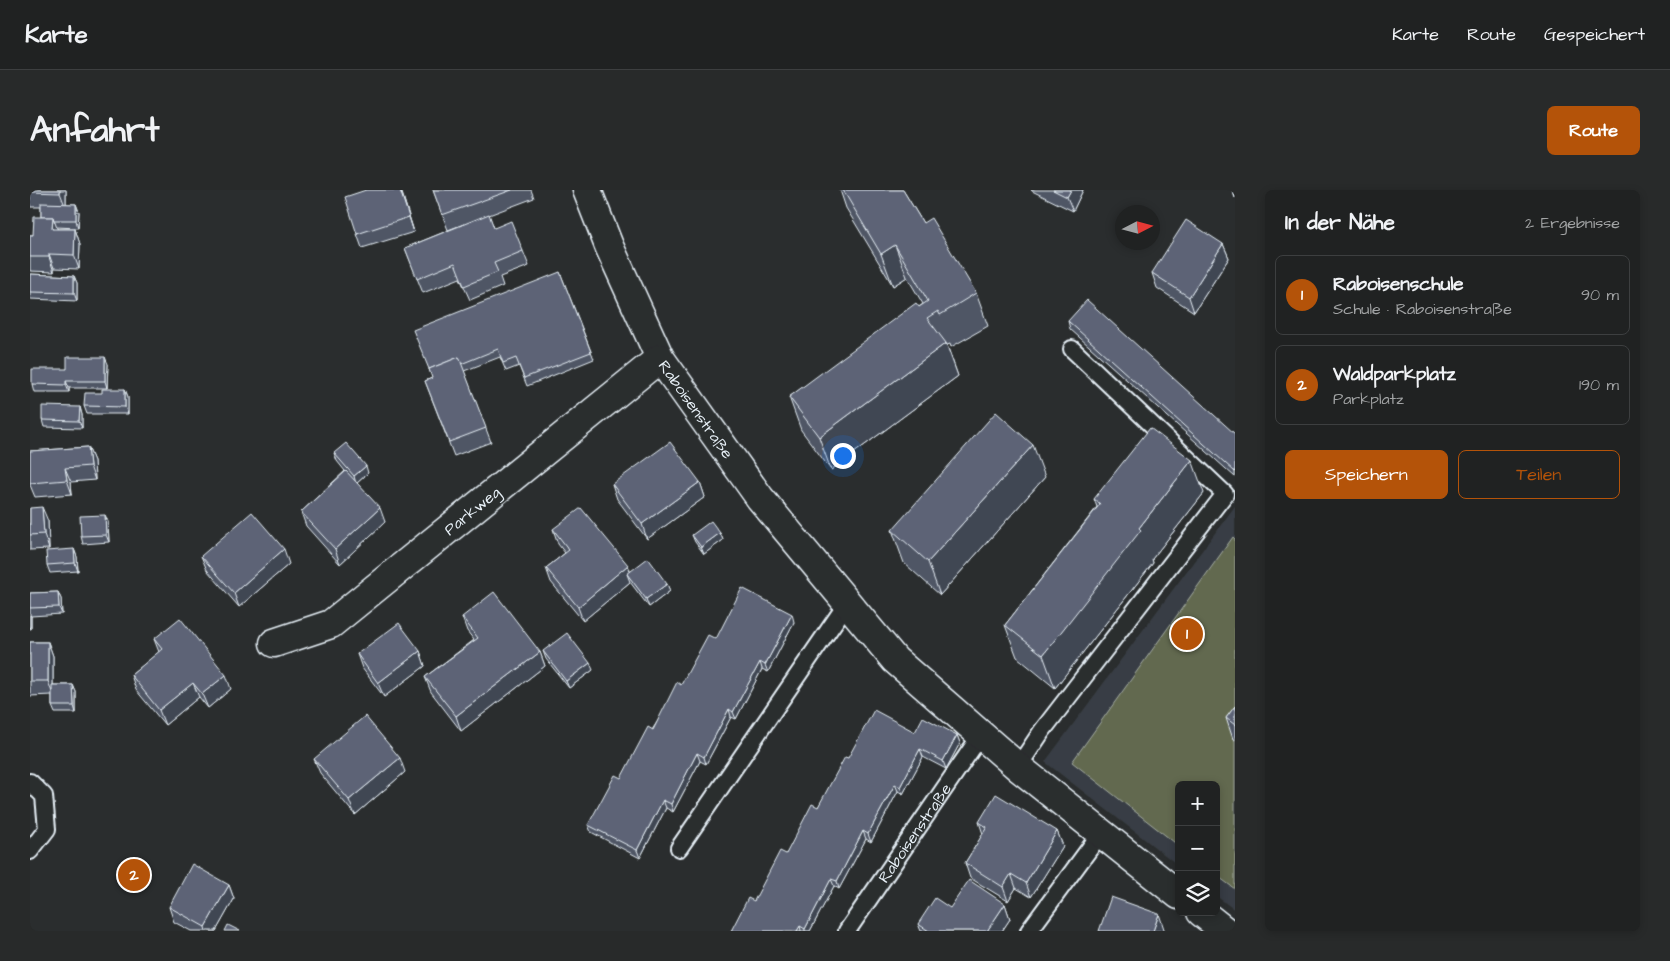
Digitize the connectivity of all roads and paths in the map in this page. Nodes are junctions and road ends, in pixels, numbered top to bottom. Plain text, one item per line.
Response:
1 (587, 190) edge
2 (1072, 349) dead end
3 (660, 358) junction
4 (848, 602) junction
5 (274, 643) dead end
6 (982, 736) junction
7 (1018, 767) junction
8 (30, 782) edge
9 (1102, 833) junction
10 (679, 848) dead end
11 (30, 851) edge
12 (1175, 891) edge
13 (1206, 916) edge
14 (847, 931) edge
15 (1029, 931) edge
16 (1225, 931) edge

1 - 3 street, Raboisenstraße
2 - 7 lane
3 - 4 street, Raboisenstraße
3 - 5 street, Parkweg
4 - 6 street, Raboisenstraße
4 - 10 lane
6 - 7 street, Raboisenstraße
6 - 14 lane, Raboisenstraße
7 - 9 street, Raboisenstraße
8 - 11 lane
9 - 12 street, Raboisenstraße
9 - 15 lane
13 - 16 street

